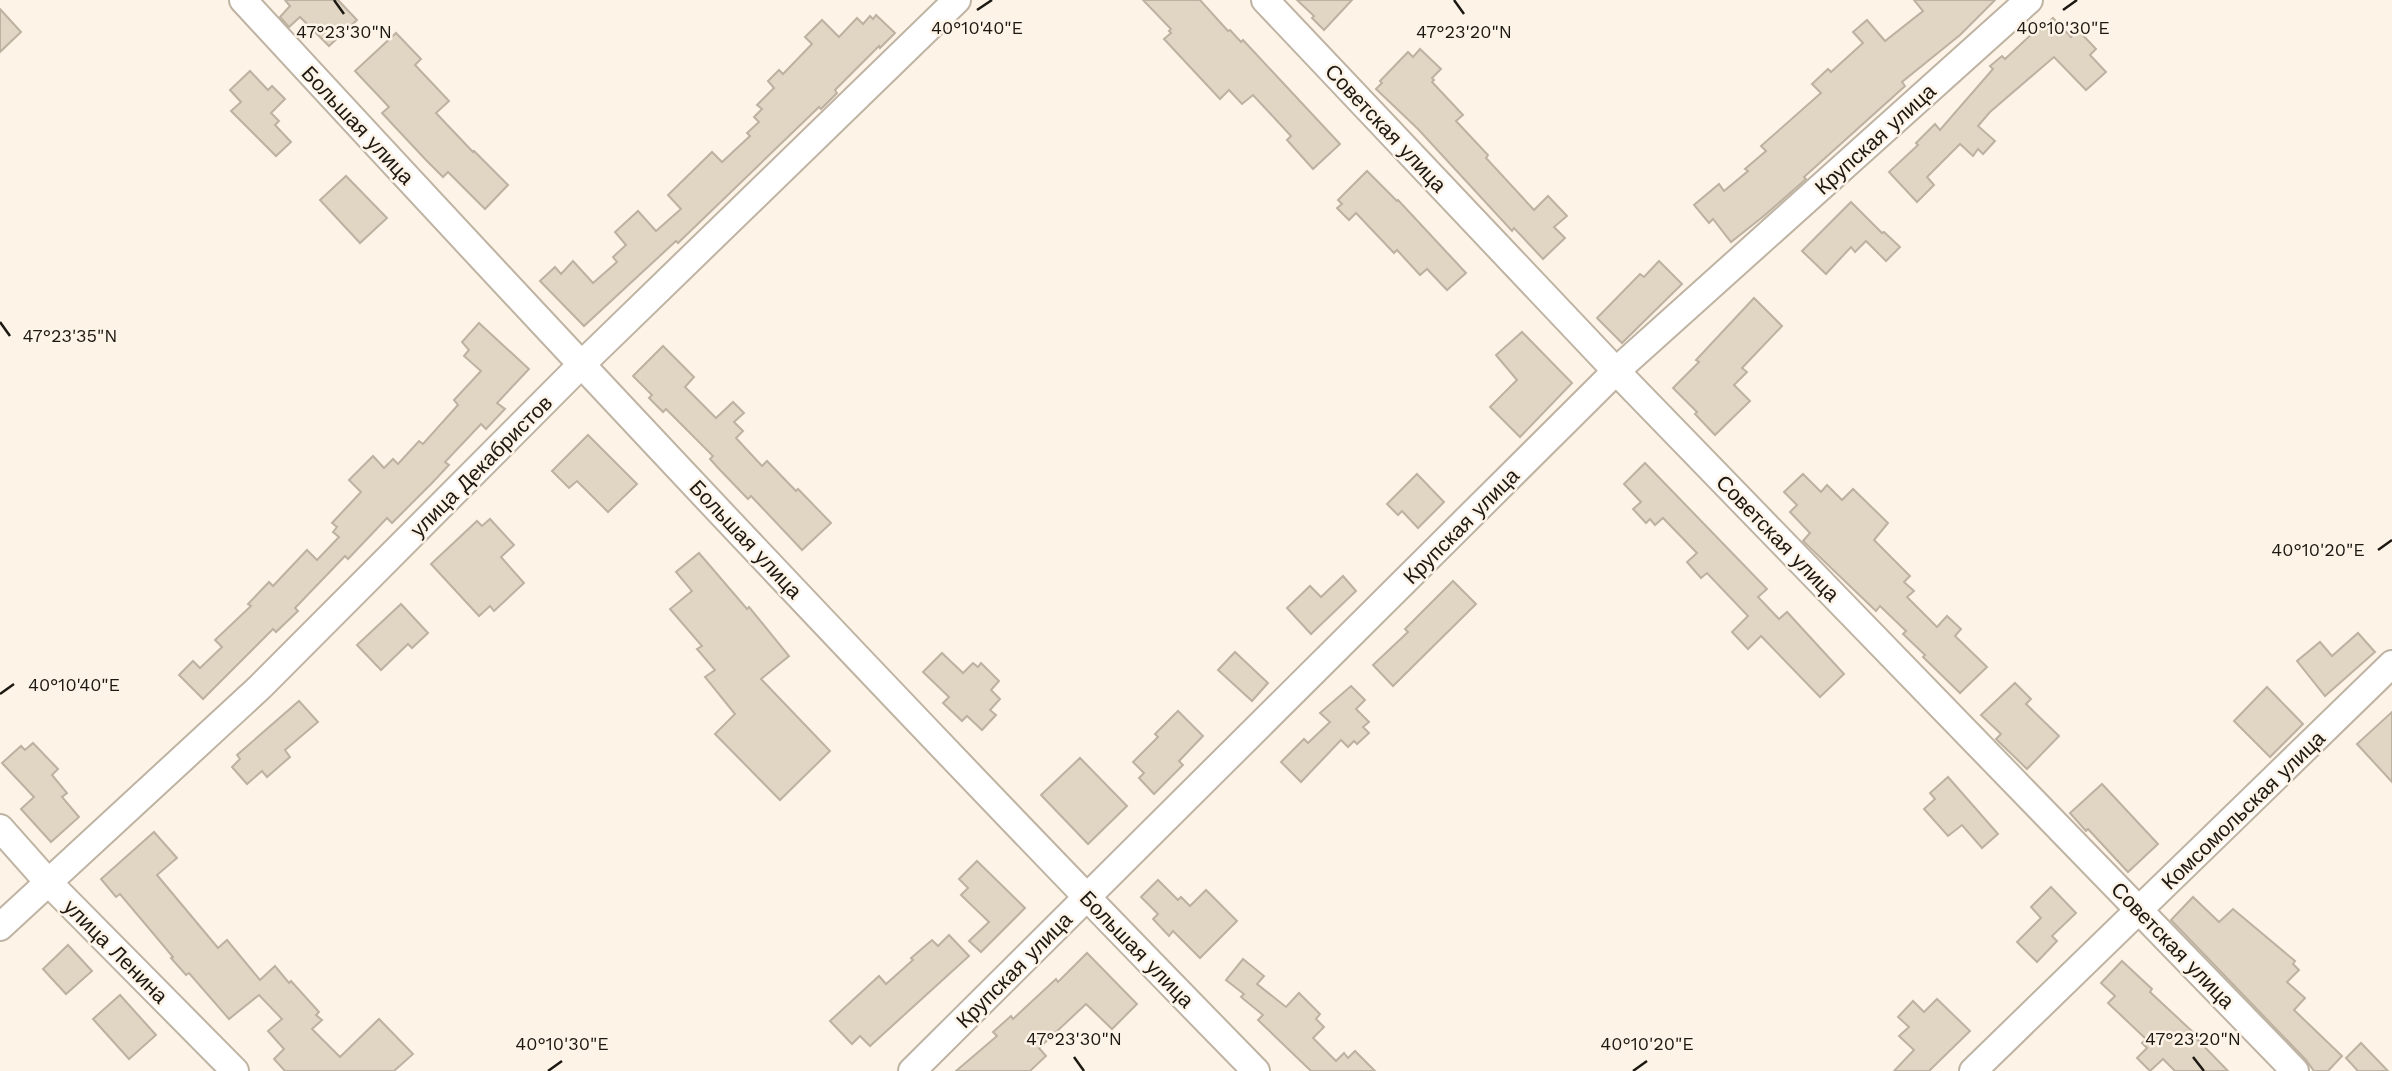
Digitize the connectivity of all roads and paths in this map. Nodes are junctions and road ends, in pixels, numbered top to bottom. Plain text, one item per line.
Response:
1 (243, 0) edge
2 (957, 0) edge
3 (1265, 0) edge
4 (2029, 0) edge
5 (581, 365) junction
6 (1616, 371) junction
7 (2392, 664) edge
8 (0, 828) edge
9 (48, 882) junction
10 (1087, 898) junction
11 (2140, 911) junction
12 (0, 927) edge
13 (234, 1071) edge
14 (912, 1071) edge
15 (1256, 1071) edge
16 (1973, 1071) edge
17 (2295, 1071) edge

1 - 5 street, Большая улица
2 - 5 street, улица Декабристов
3 - 6 street, Советская улица
4 - 6 street, Крупская улица
5 - 9 street, улица Декабристов
5 - 10 street, Большая улица
6 - 10 street, Крупская улица
6 - 11 street, Советская улица
7 - 11 street, Комсомольская улица
8 - 9 street, улица Ленина
9 - 12 street, улица Декабристов
9 - 13 street, улица Ленина
10 - 14 street, Крупская улица
10 - 15 street, Большая улица
11 - 16 street, Комсомольская улица
11 - 17 street, Советская улица

